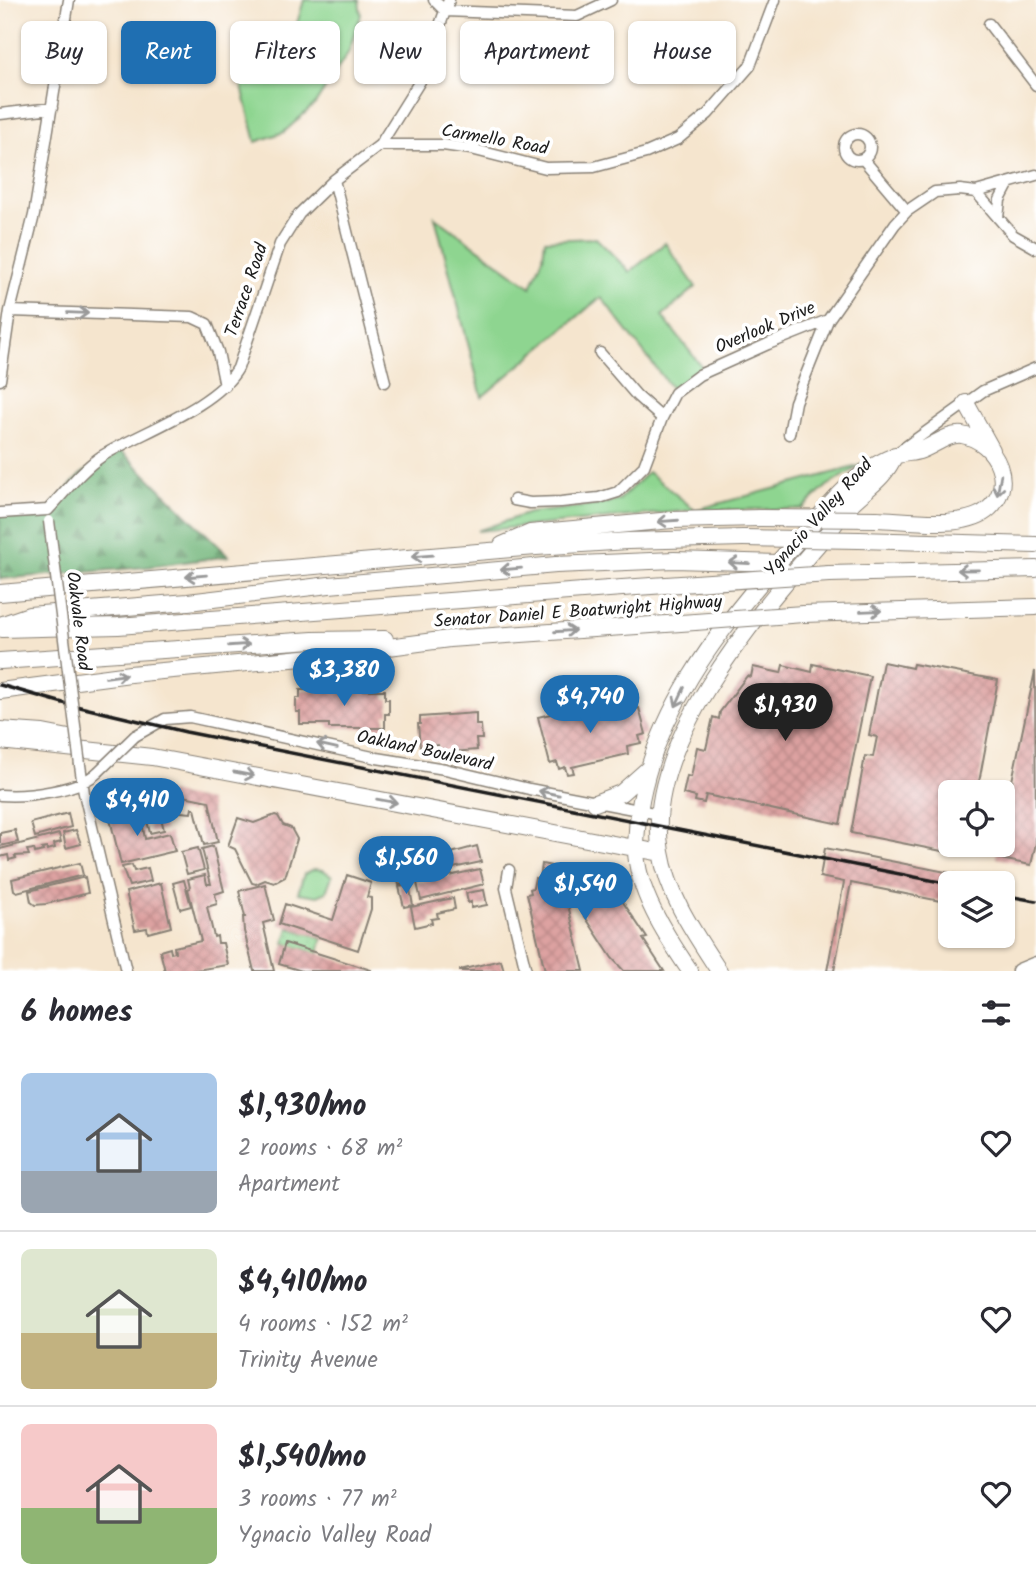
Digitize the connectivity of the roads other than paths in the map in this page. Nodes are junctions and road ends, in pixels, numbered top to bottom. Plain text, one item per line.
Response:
1 (69, 0) edge
2 (434, 0) edge
3 (611, 0) edge
4 (775, 0) edge
5 (447, 5) edge
6 (989, 24) dead end
7 (1036, 85) edge
8 (52, 108) junction
9 (0, 114) edge
10 (380, 145) junction
11 (863, 159) dead end
12 (1036, 175) edge
13 (334, 180) junction
14 (1009, 183) junction
15 (976, 192) junction
16 (907, 211) junction
17 (998, 218) junction
18 (1036, 248) edge
19 (10, 311) junction
20 (828, 320) junction
21 (600, 354) dead end
22 (1036, 368) edge
23 (0, 380) edge
24 (386, 382) dead end
25 (225, 387) junction
26 (966, 403) junction
27 (662, 418) junction
28 (789, 434) dead end
29 (895, 455) junction
30 (996, 455) junction
31 (514, 500) dead end
32 (0, 513) edge
33 (48, 516) junction
34 (1036, 545) edge
35 (490, 550) junction
36 (777, 563) junction
37 (1036, 569) edge
38 (779, 589) junction
39 (0, 593) edge
40 (1036, 607) edge
41 (0, 627) edge
42 (449, 639) junction
43 (0, 662) edge
44 (0, 691) edge
45 (0, 730) edge
46 (0, 741) edge
47 (152, 757) junction
48 (648, 769) junction
49 (82, 783) junction
50 (0, 795) edge
51 (595, 803) junction
52 (640, 811) junction
53 (659, 814) junction
54 (636, 848) junction
55 (661, 853) junction
56 (509, 870) dead end
57 (1036, 964) edge
58 (126, 971) edge
59 (526, 971) edge
60 (690, 971) edge
61 (719, 971) edge
62 (1019, 971) edge

1 - 8 street
2 - 5 street
3 - 5 street
4 - 10 street, Carmello Road
5 - 10 street, Terrace Road
6 - 7 street
8 - 9 street
8 - 19 street
10 - 13 street, Terrace Road
11 - 16 street
12 - 14 street, Overlook Drive
13 - 24 street
13 - 25 street, Terrace Road
14 - 15 street, Overlook Drive
14 - 17 street
15 - 16 street, Overlook Drive
15 - 17 street
16 - 20 street, Overlook Drive
17 - 18 street
19 - 23 street
19 -> 25 street
20 - 27 street, Overlook Drive
20 - 28 street
21 - 27 street
22 - 26 street
25 - 33 street, Terrace Road
26 - 29 street
26 - 30 highway
27 - 31 street, Overlook Drive
29 - 30 highway
29 - 36 highway, Ygnacio Valley Road
29 - 38 highway, Ygnacio Valley Road
30 -> 35 highway, bridge
32 - 33 street
33 - 49 street, Oakvale Road, bridge
34 - 35 highway, bridge
35 -> 39 highway
36 - 38 highway
36 -> 41 highway
36 -> 48 highway, Ygnacio Valley Road
37 -> 41 highway, Senator Daniel E Boatwright Highway, bridge
38 - 53 highway, Ygnacio Valley Road
42 -> 40 highway, Senator Daniel E Boatwright Highway, bridge
43 -> 42 highway
44 -> 42 highway, Senator Daniel E Boatwright Highway
45 - 47 highway
46 - 47 highway
47 -> 54 highway
48 - 51 highway
48 - 52 highway, Ygnacio Valley Road
49 - 50 street, Oakland Boulevard
51 -> 49 street, Oakland Boulevard, bridge
49 - 58 street, Oakvale Road
51 - 52 street, Oakland Boulevard
52 - 53 street, Oakland Boulevard
52 - 54 highway, Ygnacio Valley Road
53 - 55 highway, Ygnacio Valley Road
54 - 55 highway
54 - 60 highway, Ygnacio Valley Road
55 - 61 highway, Ygnacio Valley Road
56 - 59 street
57 - 62 main road

